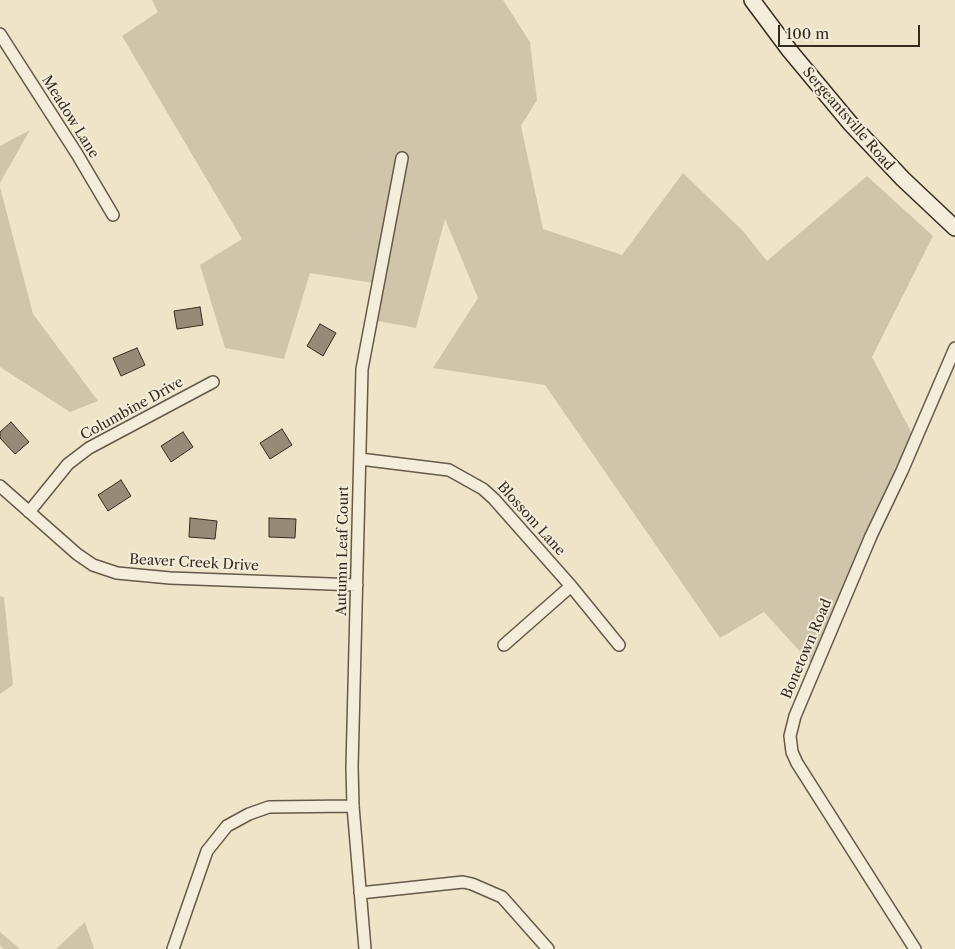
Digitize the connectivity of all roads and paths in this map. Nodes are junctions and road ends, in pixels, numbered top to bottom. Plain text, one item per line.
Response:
1 (752, 0) edge
2 (0, 34) edge
3 (402, 158) dead end
4 (113, 215) dead end
5 (955, 228) edge
6 (955, 348) edge
7 (213, 382) dead end
8 (360, 459) junction
9 (0, 486) edge
10 (29, 512) junction
11 (357, 585) junction
12 (570, 586) junction
13 (504, 645) dead end
14 (619, 645) dead end
15 (353, 806) junction
16 (360, 893) junction
17 (173, 949) edge
18 (364, 949) edge
19 (548, 949) edge
20 (915, 949) edge

1 - 5 main road, Sergeantsville Road
2 - 4 street, Meadow Lane
3 - 8 street, Autumn Leaf Court
6 - 20 street, Bonetown Road
7 - 10 street, Columbine Drive
8 - 11 street, Autumn Leaf Court
8 - 12 street, Blossom Lane
9 - 10 street, Beaver Creek Drive
10 - 11 street, Beaver Creek Drive
11 - 15 street, Autumn Leaf Court
12 - 13 street
12 - 14 street, Blossom Lane
15 - 16 street, Autumn Leaf Court
15 - 17 street
16 - 18 street, Autumn Leaf Court
16 - 19 street

